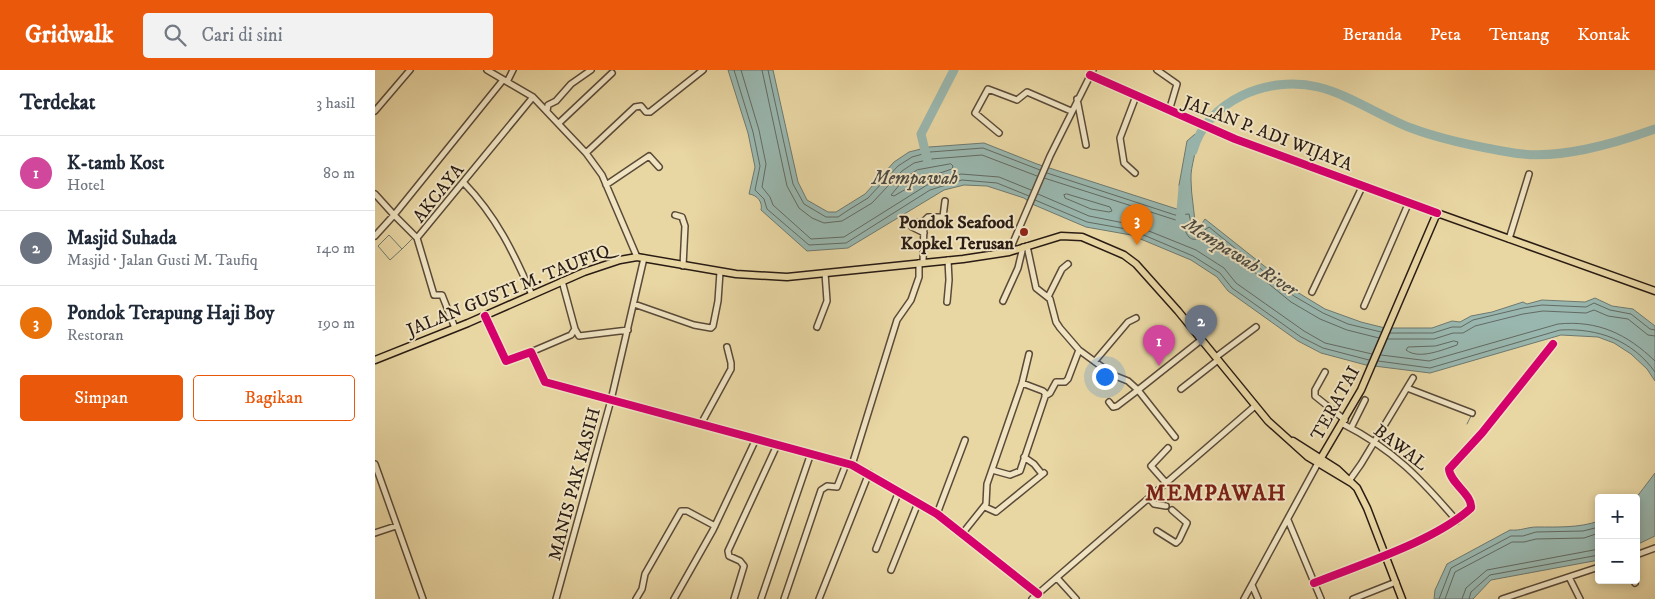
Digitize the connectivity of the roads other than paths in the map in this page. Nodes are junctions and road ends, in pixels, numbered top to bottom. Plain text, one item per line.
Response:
1 (410, 70) edge
2 (487, 70) edge
3 (513, 70) edge
4 (591, 70) edge
5 (703, 70) edge
6 (1157, 70) edge
7 (1091, 72) edge
8 (613, 74) dead end
9 (505, 81) junction
10 (1136, 96) junction
11 (533, 97) junction
12 (1077, 99) junction
13 (375, 111) edge
14 (547, 111) junction
15 (1071, 111) junction
16 (1169, 111) junction
17 (559, 123) junction
18 (999, 133) dead end
19 (1086, 145) dead end
20 (585, 153) junction
21 (659, 167) dead end
22 (1135, 173) dead end
23 (1529, 174) dead end
24 (464, 183) junction
25 (606, 185) junction
26 (1363, 185) junction
27 (375, 194) edge
28 (945, 201) dead end
29 (1409, 202) junction
30 (1437, 213) junction
31 (394, 214) junction
32 (675, 215) dead end
33 (923, 224) junction
34 (924, 233) junction
35 (375, 236) edge
36 (417, 238) junction
37 (1509, 238) junction
38 (1025, 247) junction
39 (1009, 252) junction
40 (637, 257) junction
41 (644, 258) junction
42 (948, 260) junction
43 (921, 263) junction
44 (1068, 264) dead end
45 (683, 266) junction
46 (720, 272) junction
47 (825, 273) junction
48 (562, 281) junction
49 (1655, 290) edge
50 (1312, 292) dead end
51 (532, 295) junction
52 (1048, 297) junction
53 (1003, 301) dead end
54 (947, 302) dead end
55 (634, 304) junction
56 (1364, 306) dead end
57 (485, 316) junction
58 (1135, 318) dead end
59 (817, 327) dead end
60 (1256, 327) dead end
61 (455, 328) junction
62 (575, 329) junction
63 (628, 330) junction
64 (1201, 340) junction
65 (1553, 344) dead end
66 (727, 347) dead end
67 (1079, 350) junction
68 (531, 352) junction
69 (1029, 354) dead end
70 (1217, 359) junction
71 (375, 360) edge
72 (1095, 361) junction
73 (1325, 372) dead end
74 (1413, 378) dead end
75 (1022, 383) junction
76 (1407, 388) junction
77 (1181, 389) dead end
78 (1137, 390) junction
79 (1045, 396) junction
80 (611, 400) junction
81 (1365, 400) dead end
82 (1109, 402) dead end
83 (1255, 406) junction
84 (1472, 413) dead end
85 (1343, 422) junction
86 (701, 424) junction
87 (1351, 428) junction
88 (1175, 436) dead end
89 (756, 439) junction
90 (965, 440) dead end
91 (1374, 442) junction
92 (777, 445) junction
93 (1169, 448) dead end
94 (811, 454) junction
95 (1024, 457) junction
96 (1319, 460) junction
97 (375, 464) edge
98 (849, 464) junction
99 (992, 470) junction
100 (869, 473) junction
101 (1351, 481) junction
102 (1166, 483) junction
103 (899, 492) junction
104 (1149, 498) junction
105 (918, 503) junction
106 (1166, 506) dead end
107 (985, 507) junction
108 (1172, 510) dead end
109 (937, 514) junction
110 (1288, 520) junction
111 (1457, 521) junction
112 (396, 526) junction
113 (715, 526) junction
114 (1157, 531) dead end
115 (375, 533) edge
116 (962, 534) junction
117 (1655, 548) edge
118 (877, 549) dead end
119 (1385, 554) junction
120 (1640, 554) edge
121 (1595, 568) edge
122 (891, 570) dead end
123 (1569, 577) junction
124 (1057, 578) junction
125 (1396, 582) junction
126 (1314, 583) junction
127 (1252, 585) junction
128 (1038, 594) junction
129 (423, 599) edge
130 (556, 599) edge
131 (636, 599) edge
132 (675, 599) edge
133 (735, 599) edge
134 (761, 599) edge
135 (784, 599) edge
136 (819, 599) edge
137 (1033, 599) edge
138 (1076, 599) edge
139 (1244, 599) edge
140 (1258, 599) edge
141 (1321, 599) edge
142 (1353, 599) edge
143 (1402, 599) edge
144 (1502, 599) edge
145 (1580, 599) edge

1 - 13 street
2 - 9 street
3 - 9 street, AKCAYA
4 - 14 street
5 - 20 street
6 - 16 street
7 - 10 street, JALAN P. ADI WIJAYA
7 - 12 street
8 - 17 street
9 - 11 street
9 - 31 street, AKCAYA
10 - 16 street, JALAN P. ADI WIJAYA
10 - 22 street
11 - 14 street
11 - 24 street, AKCAYA
12 - 15 street
12 - 19 street
14 - 17 street
15 - 18 street
15 - 39 street
16 - 26 street, JALAN P. ADI WIJAYA
17 - 20 street
20 - 25 street
21 - 25 street
23 - 37 street
24 - 36 street, AKCAYA
24 - 51 street
25 - 40 street
26 - 29 street, JALAN P. ADI WIJAYA
26 - 50 street
27 - 31 street
28 - 33 street
29 - 30 street, JALAN P. ADI WIJAYA
29 - 56 street
30 - 37 main road, JALAN P. ADI WIJAYA
30 - 85 main road, TERATAI
31 - 35 street
31 - 36 street, AKCAYA
32 - 45 street
33 - 34 street
33 - 34 street
34 - 43 street
36 - 61 street
37 - 49 main road, JALAN P. ADI WIJAYA
38 - 39 main road, JALAN GUSTI M. TAUFIQ
38 - 52 street
38 - 53 street
38 - 64 main road, JALAN GUSTI M. TAUFIQ
39 - 42 main road, JALAN GUSTI M. TAUFIQ
40 - 41 main road, JALAN GUSTI M. TAUFIQ
40 - 48 main road, JALAN GUSTI M. TAUFIQ
41 - 45 main road, JALAN GUSTI M. TAUFIQ
41 - 55 street, MANIS PAK KASIH
42 - 43 main road, JALAN GUSTI M. TAUFIQ
42 - 54 street
43 - 47 main road, JALAN GUSTI M. TAUFIQ
43 - 98 street
44 - 52 street
45 - 46 main road, JALAN GUSTI M. TAUFIQ
46 - 47 main road, JALAN GUSTI M. TAUFIQ
46 - 55 street
47 - 59 street
48 - 51 main road, JALAN GUSTI M. TAUFIQ
48 - 62 street
51 - 57 main road, JALAN GUSTI M. TAUFIQ
52 - 67 street
55 - 63 street, MANIS PAK KASIH
57 - 61 main road, JALAN GUSTI M. TAUFIQ
57 - 68 street
58 - 72 street
60 - 70 street
61 - 71 main road, JALAN GUSTI M. TAUFIQ
62 - 63 street
62 - 68 street
63 - 80 street, MANIS PAK KASIH
64 - 70 main road, JALAN GUSTI M. TAUFIQ
64 - 78 street
65 - 111 street
66 - 86 street
67 - 72 street
67 - 79 street
68 - 80 street
69 - 75 street
70 - 77 street
70 - 83 main road, JALAN GUSTI M. TAUFIQ
72 - 78 street
73 - 85 street, BAWAL
74 - 76 street
75 - 79 street
75 - 99 street
76 - 84 street
76 - 91 street
78 - 82 street
78 - 88 street
79 - 95 street
80 - 86 street
80 - 130 street, MANIS PAK KASIH
81 - 87 street
83 - 96 main road, JALAN GUSTI M. TAUFIQ
83 - 102 street
85 - 87 street, BAWAL
85 - 96 main road, TERATAI
86 - 89 street
87 - 91 street, BAWAL
89 - 92 street
89 - 113 street
90 - 109 street
91 - 101 street
91 - 111 street, BAWAL
92 - 94 street
92 - 133 street
93 - 102 street
94 - 98 street
94 - 134 street
95 - 99 street
95 - 107 street
96 - 101 main road, JALAN GUSTI M. TAUFIQ
96 - 110 street, TERATAI
97 - 112 street
98 - 100 street
98 - 135 street
99 - 107 street
100 - 103 street
100 - 136 street
101 - 119 main road, JALAN GUSTI M. TAUFIQ
102 - 104 street
103 - 105 street
103 - 118 street
104 - 106 street
104 - 124 street
105 - 109 street
105 - 122 street
107 - 116 street
108 - 114 street
109 - 116 street
110 - 126 street
110 - 127 street, TERATAI
111 - 119 street
112 - 115 street
112 - 129 street
113 - 131 street
113 - 132 street
116 - 128 street
117 - 120 street
119 - 125 main road, JALAN GUSTI M. TAUFIQ
119 - 126 street
121 - 123 street
123 - 144 street
123 - 145 street
124 - 128 street
124 - 138 street
125 - 142 street
125 - 143 main road, JALAN GUSTI M. TAUFIQ
126 - 141 street
127 - 139 street, TERATAI
127 - 140 street
128 - 137 street

